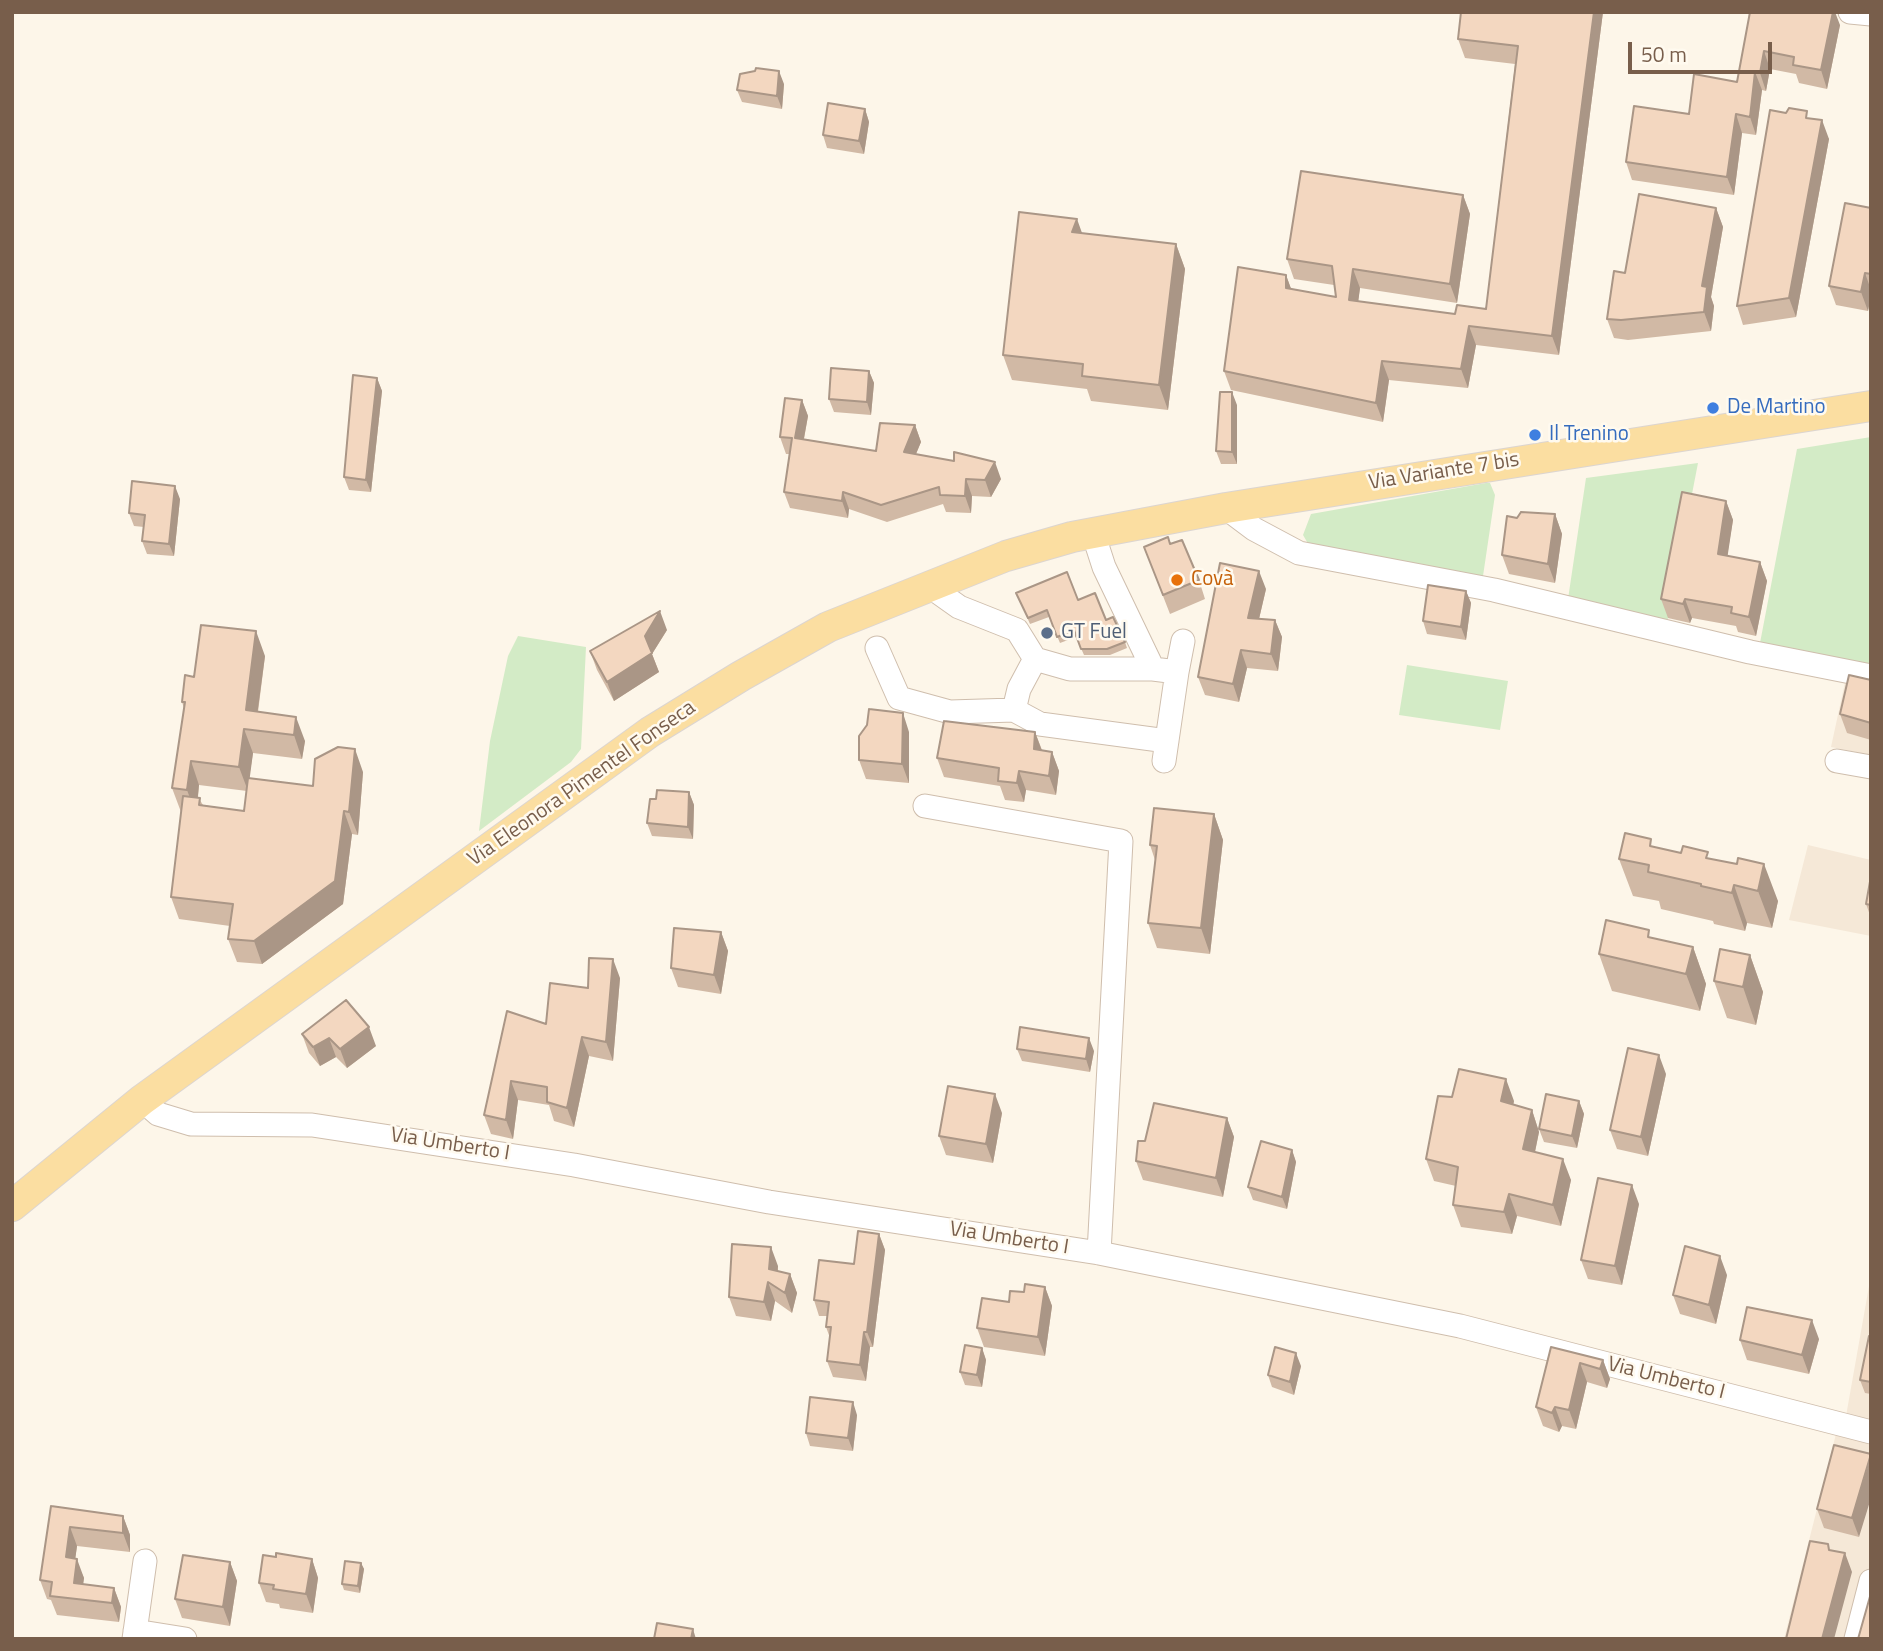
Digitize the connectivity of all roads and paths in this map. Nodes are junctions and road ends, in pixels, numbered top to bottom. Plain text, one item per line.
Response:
1 (1850, 12) edge
2 (1871, 14) edge
3 (1871, 406) edge
4 (1226, 508) junction
5 (1093, 533) junction
6 (928, 585) junction
7 (1183, 640) dead end
8 (877, 648) dead end
9 (1035, 659) junction
10 (1153, 670) junction
11 (1177, 672) junction
12 (1871, 676) edge
13 (1013, 710) junction
14 (1837, 761) dead end
15 (1871, 767) edge
16 (925, 806) dead end
17 (142, 1100) junction
18 (12, 1206) edge
19 (1099, 1253) junction
20 (1871, 1432) edge
21 (145, 1562) dead end
22 (1871, 1581) edge
23 (134, 1635) edge
24 (185, 1639) edge
25 (1856, 1639) edge

1 - 2 street
3 - 4 main road, Via Variante 7 bis
4 - 5 main road, Via Eleonora Pimentel Fonseca
4 - 12 street
5 - 6 main road, Via Eleonora Pimentel Fonseca
5 - 10 street
6 - 9 street
6 - 17 main road, Via Eleonora Pimentel Fonseca
7 - 11 street
8 - 13 street
9 - 10 street
9 - 13 street
10 - 11 street
11 - 13 street
14 - 15 street
16 - 19 street
17 - 18 main road, Via Eleonora Pimentel Fonseca
17 - 19 street, Via Umberto I
19 - 20 street, Via Umberto I
21 - 23 street
22 - 25 street
23 - 24 street

